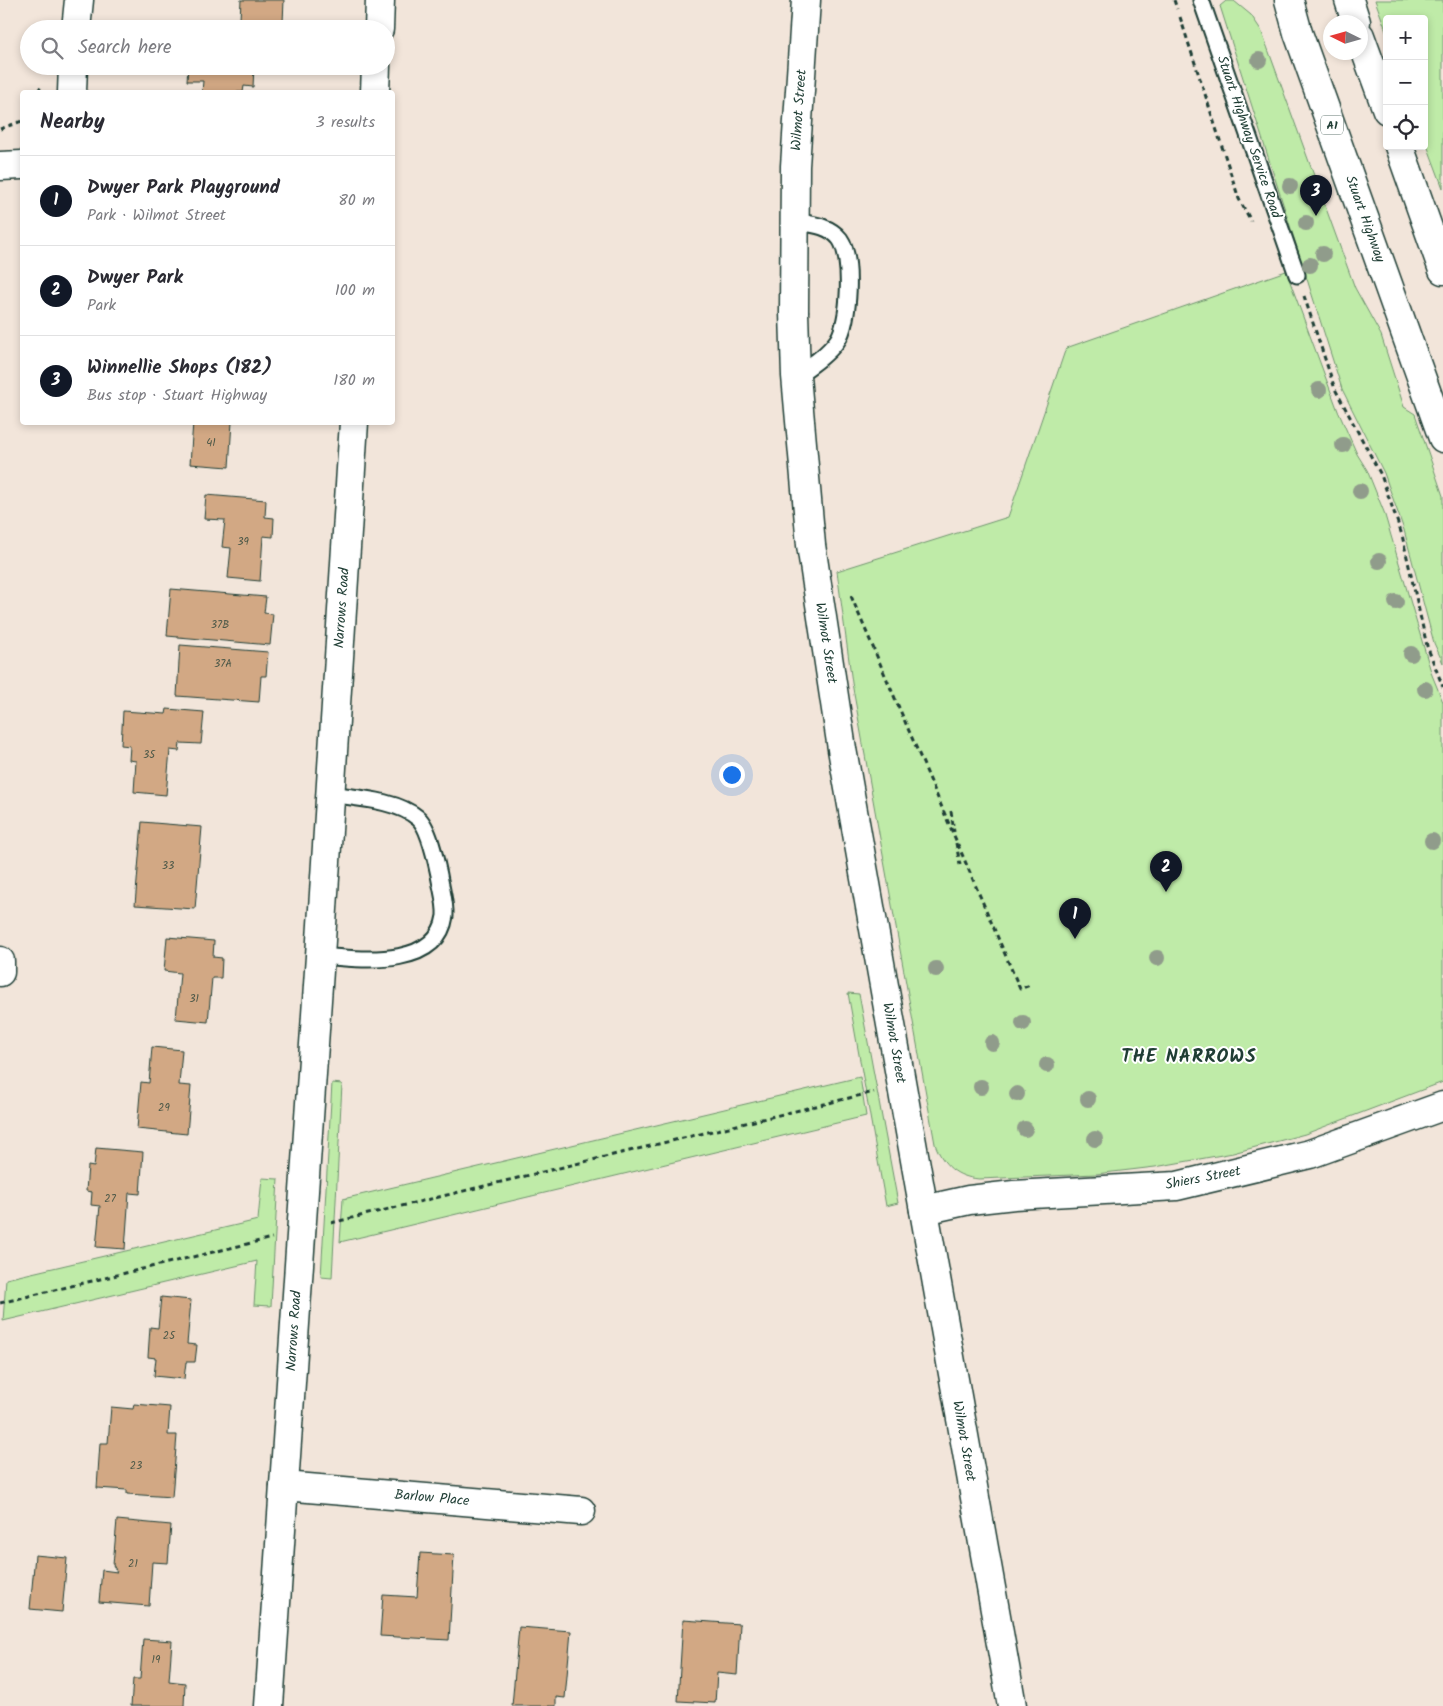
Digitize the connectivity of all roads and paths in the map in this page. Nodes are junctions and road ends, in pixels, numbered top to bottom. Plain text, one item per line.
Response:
1 (79, 0) edge
2 (380, 0) edge
3 (806, 0) edge
4 (1201, 0) edge
5 (1288, 0) edge
6 (1349, 0) edge
7 (1354, 15) edge
8 (77, 20) edge
9 (379, 20) edge
10 (1368, 58) edge
11 (73, 75) edge
12 (375, 75) edge
13 (72, 90) edge
14 (374, 90) edge
15 (1385, 105) edge
16 (20, 122) edge
17 (0, 129) edge
18 (1401, 150) edge
19 (794, 221) junction
20 (1443, 270) edge
21 (1296, 275) joint
22 (796, 376) junction
23 (354, 425) edge
24 (1443, 438) edge
25 (818, 599) junction
26 (1443, 687) edge
27 (330, 794) junction
28 (951, 811) dead end
29 (955, 838) junction
30 (960, 865) dead end
31 (320, 956) junction
32 (0, 961) edge
33 (0, 972) edge
34 (1030, 985) dead end
35 (878, 1091) dead end
36 (1443, 1106) edge
37 (924, 1210) junction
38 (329, 1223) dead end
39 (279, 1236) dead end
40 (0, 1303) edge
41 (284, 1486) junction
42 (581, 1511) dead end
43 (269, 1706) edge
44 (1012, 1706) edge

1 - 8 main road
2 - 9 main road
3 - 19 main road, Wilmot Street
4 - 21 lane, Stuart Highway Service Road
5 - 24 main road, Stuart Highway / A1
6 - 7 main road
10 - 15 main road
11 - 13 main road
12 - 14 main road
16 - 17 path
18 - 20 main road
19 - 22 main road, Wilmot Street
19 - 22 lane
21 - 26 path
22 - 25 main road, Wilmot Street
23 - 27 main road, Narrows Road
25 - 29 path
25 - 37 main road, Wilmot Street
27 - 31 main road, Narrows Road
27 - 31 lane
28 - 29 path
29 - 30 path
29 - 34 path
31 - 41 main road, Narrows Road
32 - 33 main road
35 - 38 path
36 - 37 main road, Shiers Street
37 - 44 main road, Wilmot Street
39 - 40 path
41 - 42 main road, Barlow Place
41 - 43 main road, Narrows Road

